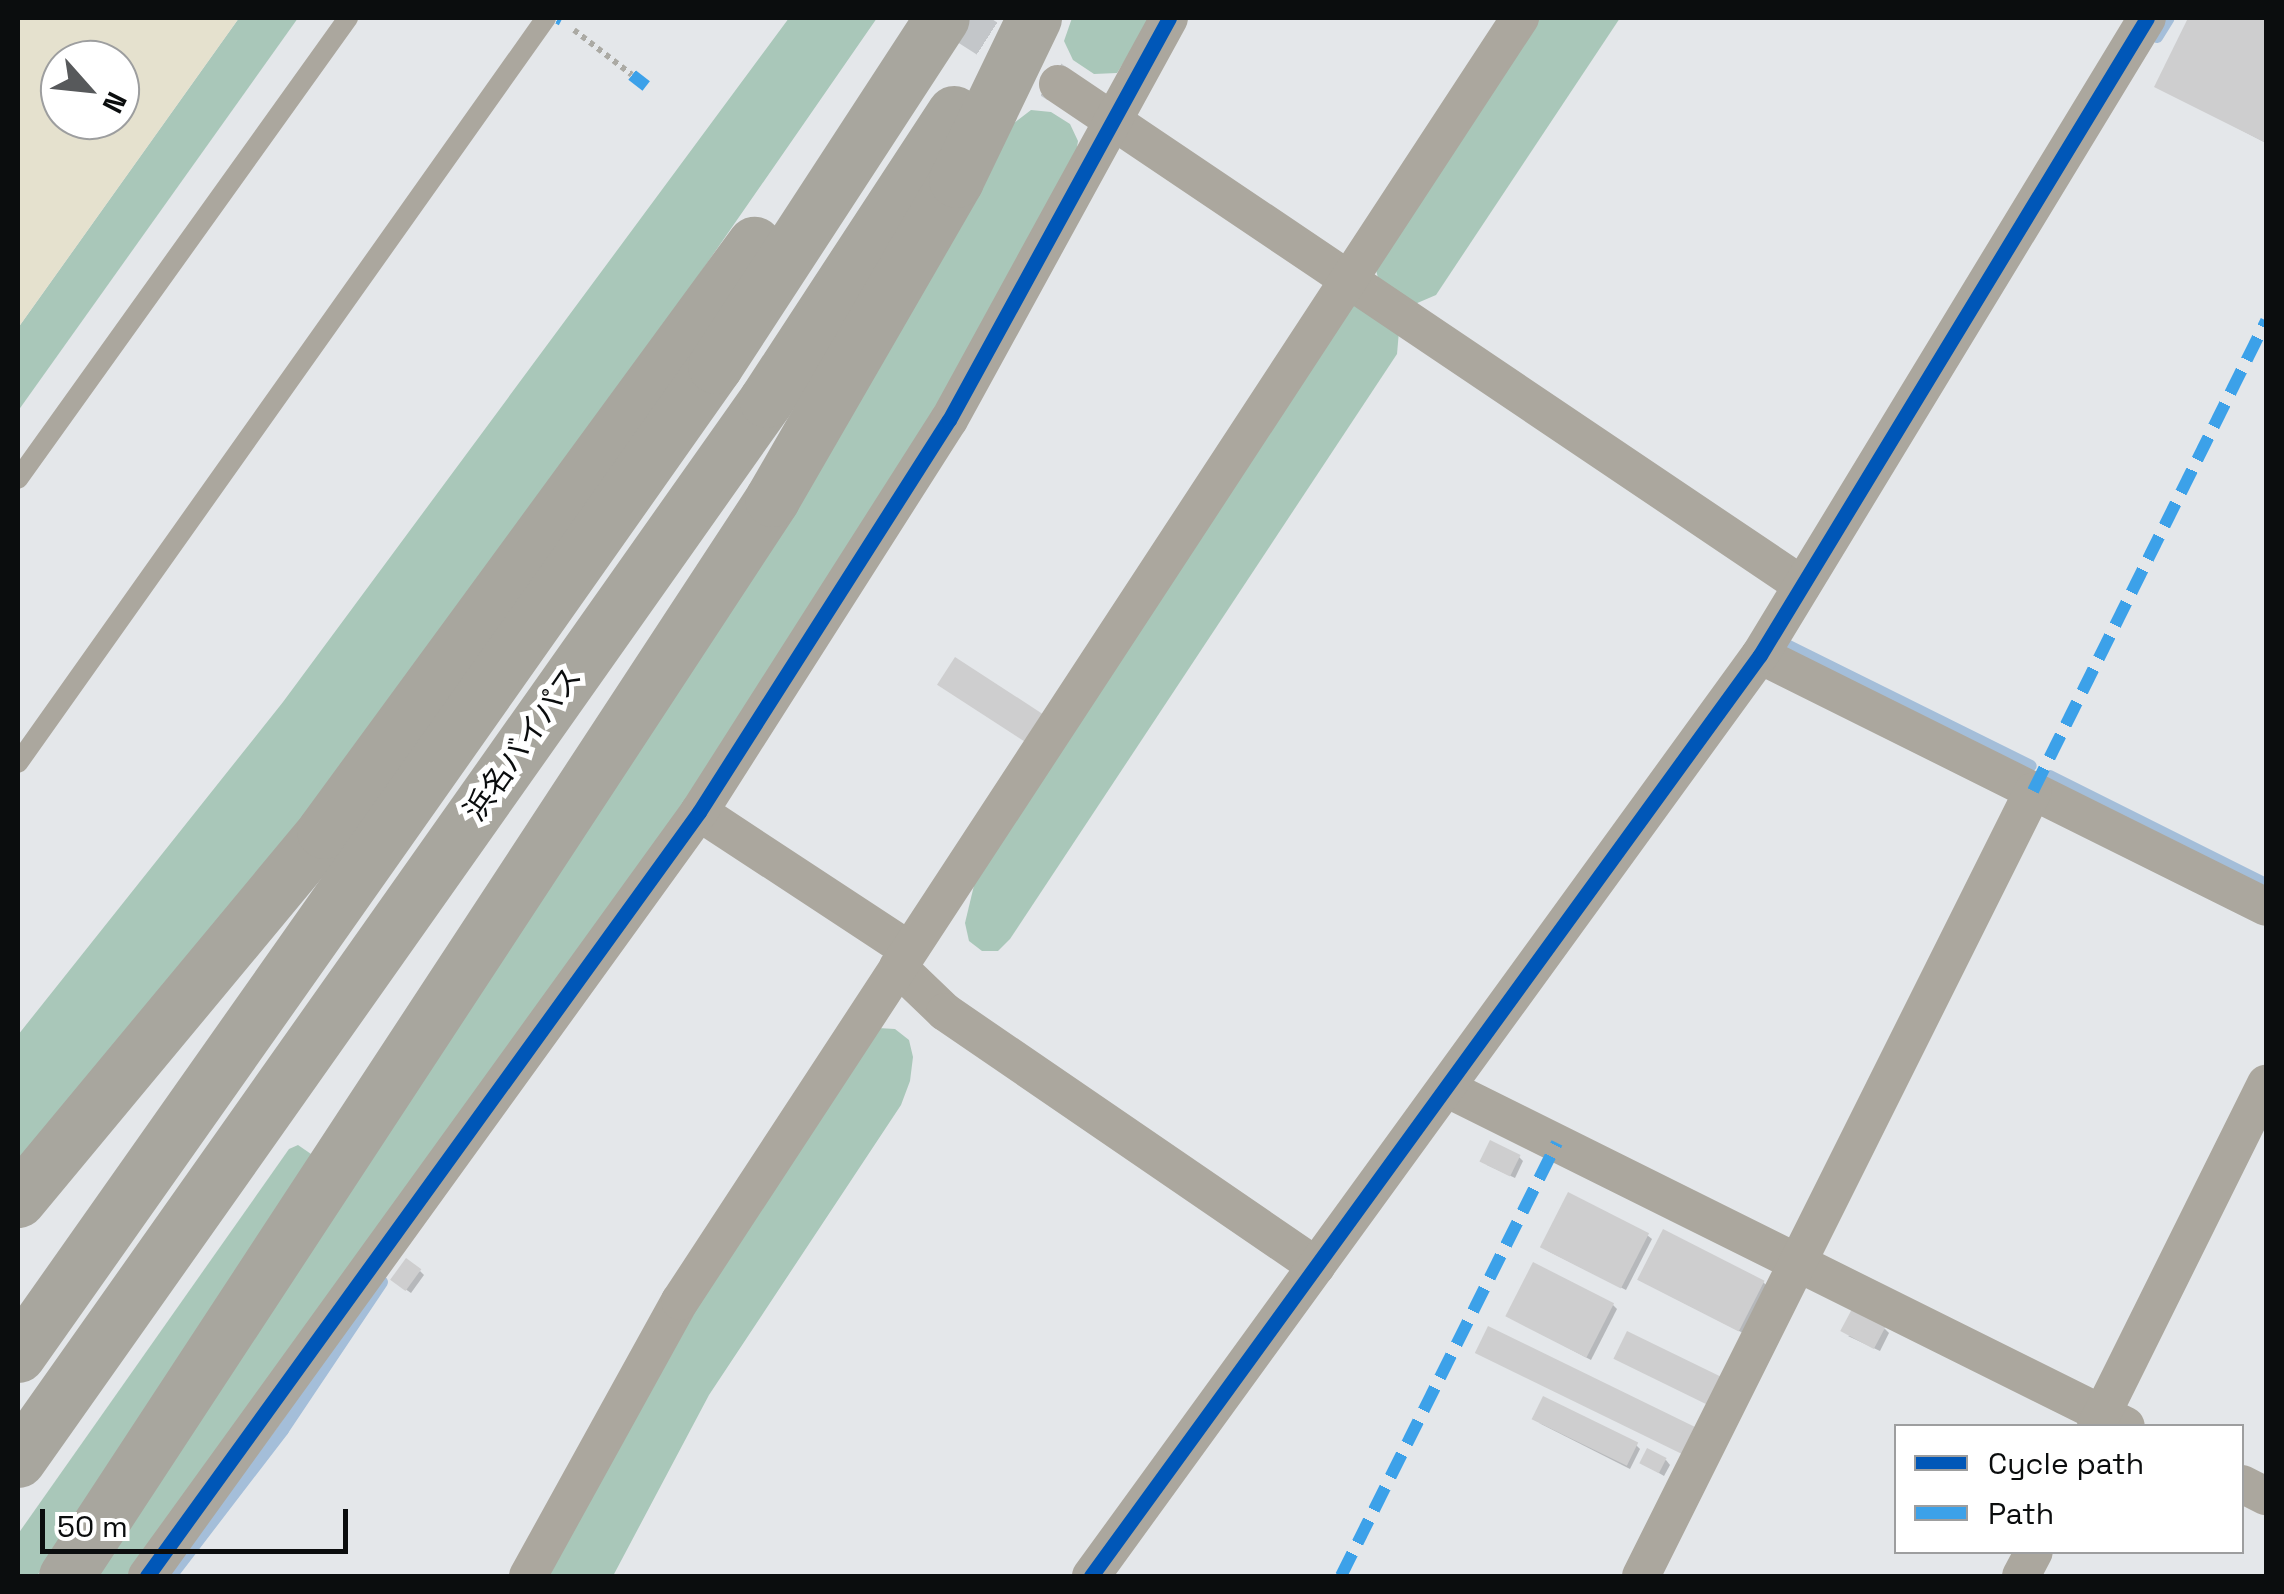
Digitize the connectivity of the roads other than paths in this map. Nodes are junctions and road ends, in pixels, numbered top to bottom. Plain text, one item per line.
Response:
1 (348, 18) edge
2 (918, 18) edge
3 (942, 18) edge
4 (1014, 18) edge
5 (1034, 18) edge
6 (1169, 18) edge
7 (1520, 18) edge
8 (2148, 18) edge
9 (554, 19) edge
10 (1058, 84) tunnel mouth
11 (1114, 122) junction
12 (1350, 277) junction
13 (18, 479) edge
14 (1802, 585) junction
15 (1760, 654) junction
16 (18, 763) edge
17 (2033, 790) junction
18 (699, 812) junction
19 (2266, 907) edge
20 (903, 958) junction
21 (2266, 1084) edge
22 (1446, 1088) junction
23 (18, 1200) edge
24 (1798, 1262) junction
25 (1316, 1266) junction
26 (18, 1355) edge
27 (2108, 1422) edge
28 (18, 1460) edge
29 (2033, 1554) edge
30 (66, 1576) edge
31 (147, 1576) edge
32 (528, 1576) edge
33 (1091, 1576) edge
34 (1642, 1576) edge
35 (2021, 1576) edge

1 - 13 lane
2 - 23 highway
3 - 26 highway, 浜名バイパス
4 - 28 highway, 浜名バイパス
5 - 30 highway
6 - 11 street
7 - 12 street
8 - 14 street
9 - 16 lane
10 - 11 street
11 - 12 street
11 - 18 street
12 - 14 street
12 - 20 street
14 - 15 street
15 - 17 street
15 - 22 street
17 - 19 street
17 - 24 street
18 - 20 street
18 - 31 street
20 - 25 street
20 - 32 street
21 - 27 street
22 - 24 street
22 - 25 street
24 - 27 street
24 - 34 street
25 - 33 street
29 - 35 street

